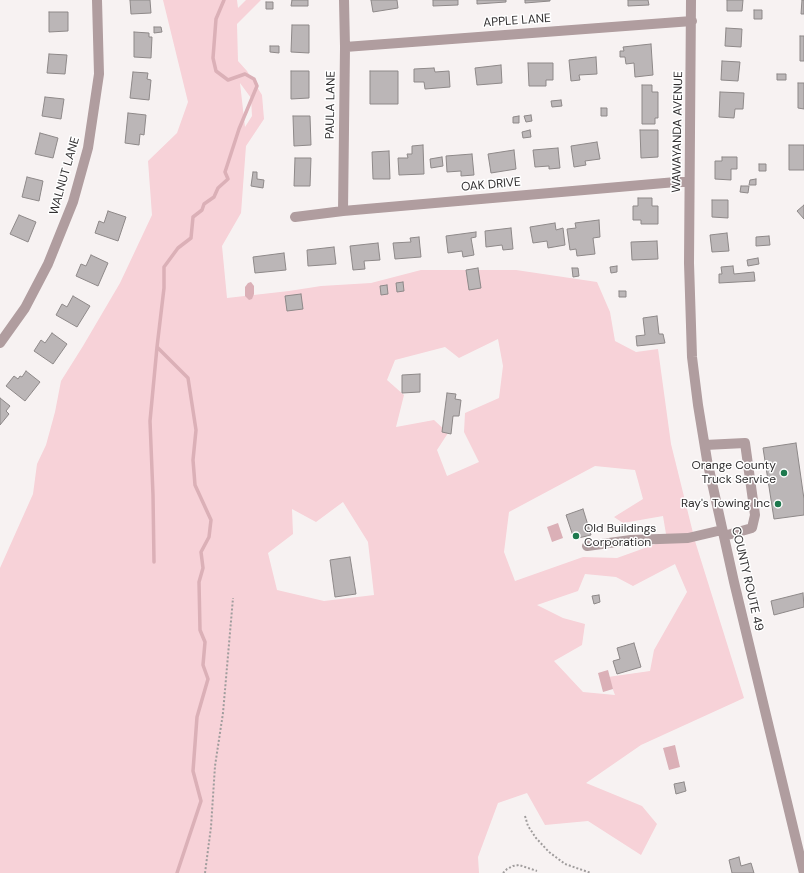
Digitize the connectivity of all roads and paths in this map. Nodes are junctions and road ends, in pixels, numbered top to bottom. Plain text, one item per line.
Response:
1 (97, 0) edge
2 (344, 0) edge
3 (691, 0) edge
4 (692, 21) junction
5 (345, 48) junction
6 (689, 182) junction
7 (343, 211) junction
8 (295, 217) dead end
9 (689, 264) joint
10 (0, 343) edge
11 (705, 445) junction
12 (723, 533) junction
13 (587, 546) dead end
14 (233, 598) dead end
15 (525, 816) dead end
16 (537, 871) dead end
17 (205, 873) edge
18 (503, 873) edge
19 (591, 873) edge
20 (804, 873) edge

1 - 10 street, WALNUT LANE
2 - 5 street, PAULA LANE
3 - 4 street, WAWAYANDA AVENUE
4 - 5 street, APPLE LANE
4 - 6 street, WAWAYANDA AVENUE
5 - 7 street, PAULA LANE
6 - 7 street, OAK DRIVE
6 - 9 street, WAWAYANDA AVENUE
7 - 8 street, OAK DRIVE
9 - 11 street, COUNTY ROUTE 49
11 - 12 street, COUNTY ROUTE 49
11 - 12 street
12 - 13 street
12 - 20 street, COUNTY ROUTE 49
14 - 17 path
15 - 19 path
16 - 18 path

